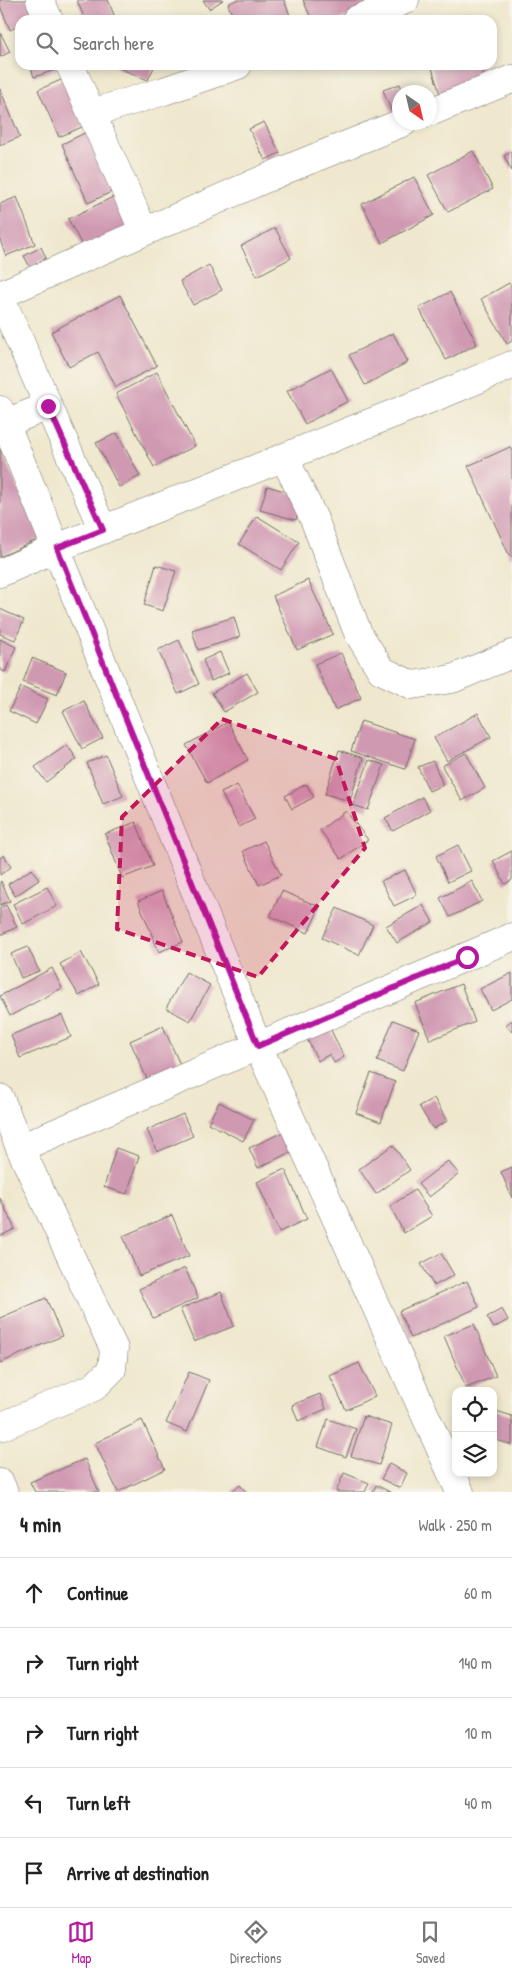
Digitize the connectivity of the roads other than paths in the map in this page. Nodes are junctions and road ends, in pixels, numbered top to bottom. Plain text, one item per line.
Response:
1 (40, 0) edge
2 (405, 0) edge
3 (47, 15) edge
4 (368, 15) edge
5 (72, 70) edge
6 (224, 70) edge
7 (512, 79) edge
8 (437, 109) edge
9 (92, 113) junction
10 (392, 127) edge
11 (144, 232) junction
12 (0, 295) edge
13 (512, 364) edge
14 (48, 406) junction
15 (3, 416) edge
16 (284, 457) junction
17 (103, 530) junction
18 (57, 548) junction
19 (0, 573) edge
20 (512, 654) edge
21 (512, 937) edge
22 (258, 1046) junction
23 (0, 1098) edge
24 (20, 1148) junction
25 (0, 1427) edge
26 (0, 1483) edge
27 (4, 1492) edge
28 (460, 1492) edge

1 - 3 street
2 - 4 street
5 - 9 street
6 - 9 street
7 - 8 street
9 - 11 street
10 - 11 street
11 - 12 street
12 - 14 street
13 - 16 street
14 - 15 street
14 - 17 street
15 - 18 street
16 - 17 street
16 - 20 street
17 - 18 street
18 - 19 street
18 - 22 street
21 - 22 street
22 - 24 street
22 - 28 street
23 - 24 street
24 - 25 street
26 - 27 street

